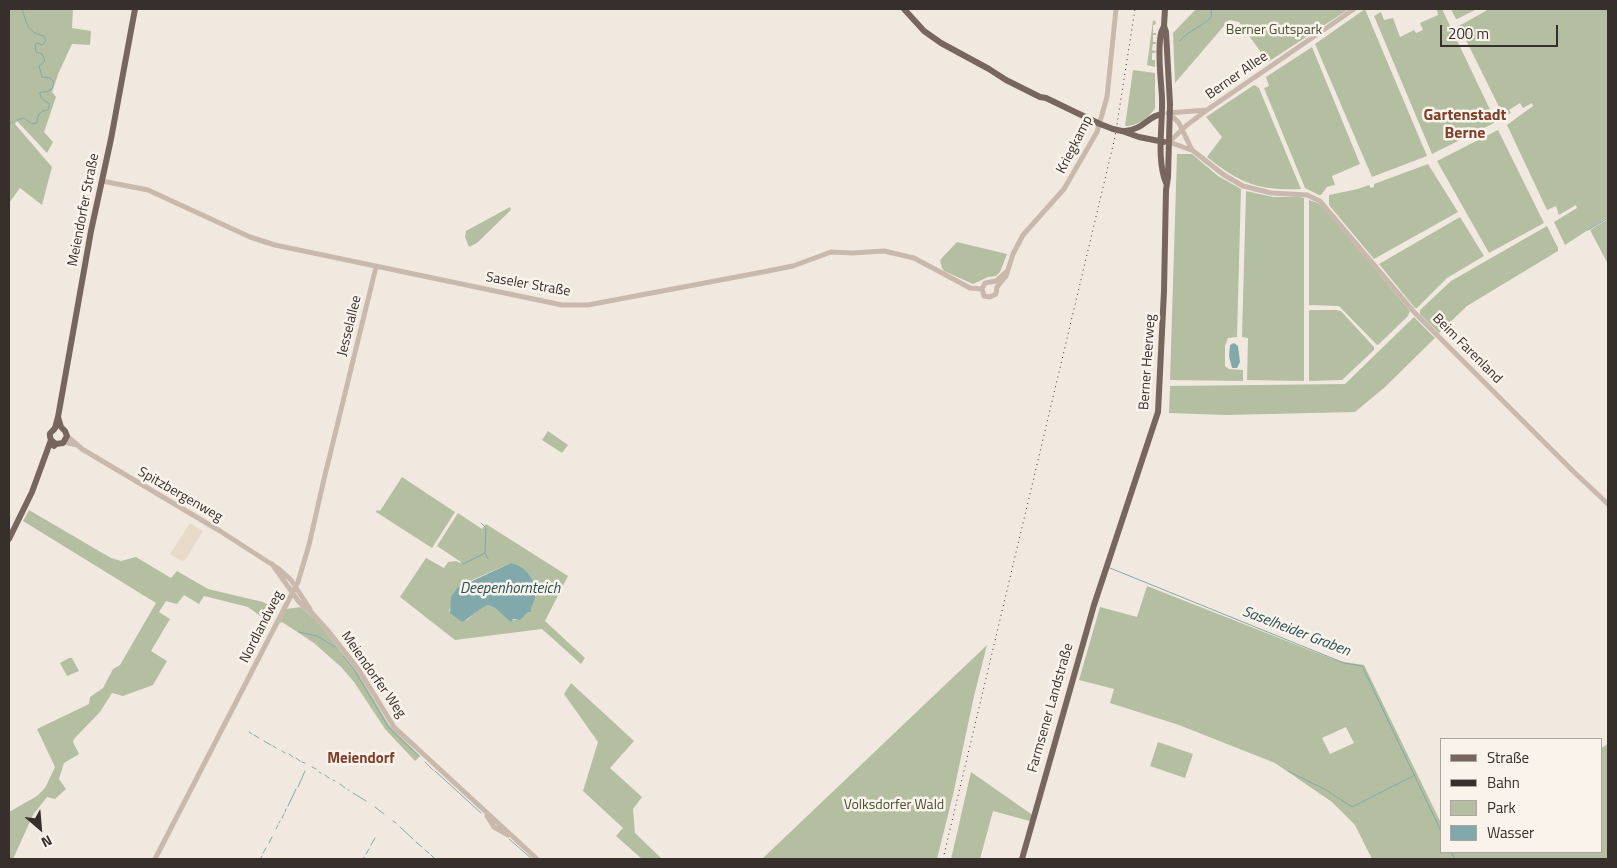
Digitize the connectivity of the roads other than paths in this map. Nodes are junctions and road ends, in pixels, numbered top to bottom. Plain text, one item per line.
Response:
1 (135, 9) edge
2 (904, 9) edge
3 (1116, 9) edge
4 (1165, 9) edge
5 (1354, 9) edge
6 (1164, 26) junction
7 (1207, 110) junction
8 (1170, 113) junction
9 (1162, 114) junction
10 (1100, 124) junction
11 (1182, 129) junction
12 (1122, 131) junction
13 (1161, 141) junction
14 (1169, 142) junction
15 (1192, 150) junction
16 (102, 181) junction
17 (1166, 184) junction
18 (376, 267) junction
19 (1006, 272) junction
20 (993, 282) junction
21 (997, 287) junction
22 (982, 290) junction
23 (346, 390) joint
24 (58, 427) junction
25 (66, 439) junction
26 (53, 442) junction
27 (1608, 504) edge
28 (9, 539) edge
29 (272, 564) junction
30 (1107, 564) joint
31 (296, 587) junction
32 (292, 593) junction
33 (312, 613) junction
34 (155, 859) edge
35 (537, 859) edge
36 (1022, 859) edge

1 - 16 main road, Meiendorfer Straße
2 - 10 main road
3 - 10 street, Kriegkamp
4 - 6 main road, Berner Heerweg
5 - 7 street, Berner Allee
6 - 8 main road, Berner Heerweg
6 - 9 main road, Berner Heerweg
7 - 8 street, Berner Allee
7 - 11 street, Berner Allee
8 - 9 street, Berner Allee
8 - 11 street
8 - 14 main road, Berner Heerweg
9 - 12 main road
9 - 13 main road, Berner Heerweg
10 - 12 main road, bridge
10 - 19 street, Kriegkamp
11 - 14 street, Berner Allee
11 - 15 street
12 - 13 main road
13 - 14 main road
13 - 17 main road, Berner Heerweg
14 - 15 street
14 - 17 main road, Berner Heerweg
15 - 27 street, Beim Farenland
16 - 18 street, Saseler Straße
16 - 24 main road, Meiendorfer Straße
17 - 30 main road, Berner Heerweg
18 - 22 street, Saseler Straße
18 - 23 street, Jesselallee
19 - 20 street, Kriegkamp
19 - 21 street, Kriegkamp
20 - 21 street
20 - 22 street
21 - 22 street, Saseler Straße
23 - 31 street, Nordlandweg
24 - 25 main road
24 - 26 main road, Meiendorfer Straße
25 - 26 main road
25 - 29 street, Spitzbergenweg
26 - 28 main road, Meiendorfer Straße
29 - 31 street, Spitzbergenweg
29 - 32 street, Spitzbergenweg
30 - 36 main road, Farmsener Landstraße
31 - 32 street, Nordlandweg
31 - 33 street, Spitzbergenweg
32 - 33 street, Spitzbergenweg
32 - 34 street, Nordlandweg
33 - 35 street, Meiendorfer Weg

